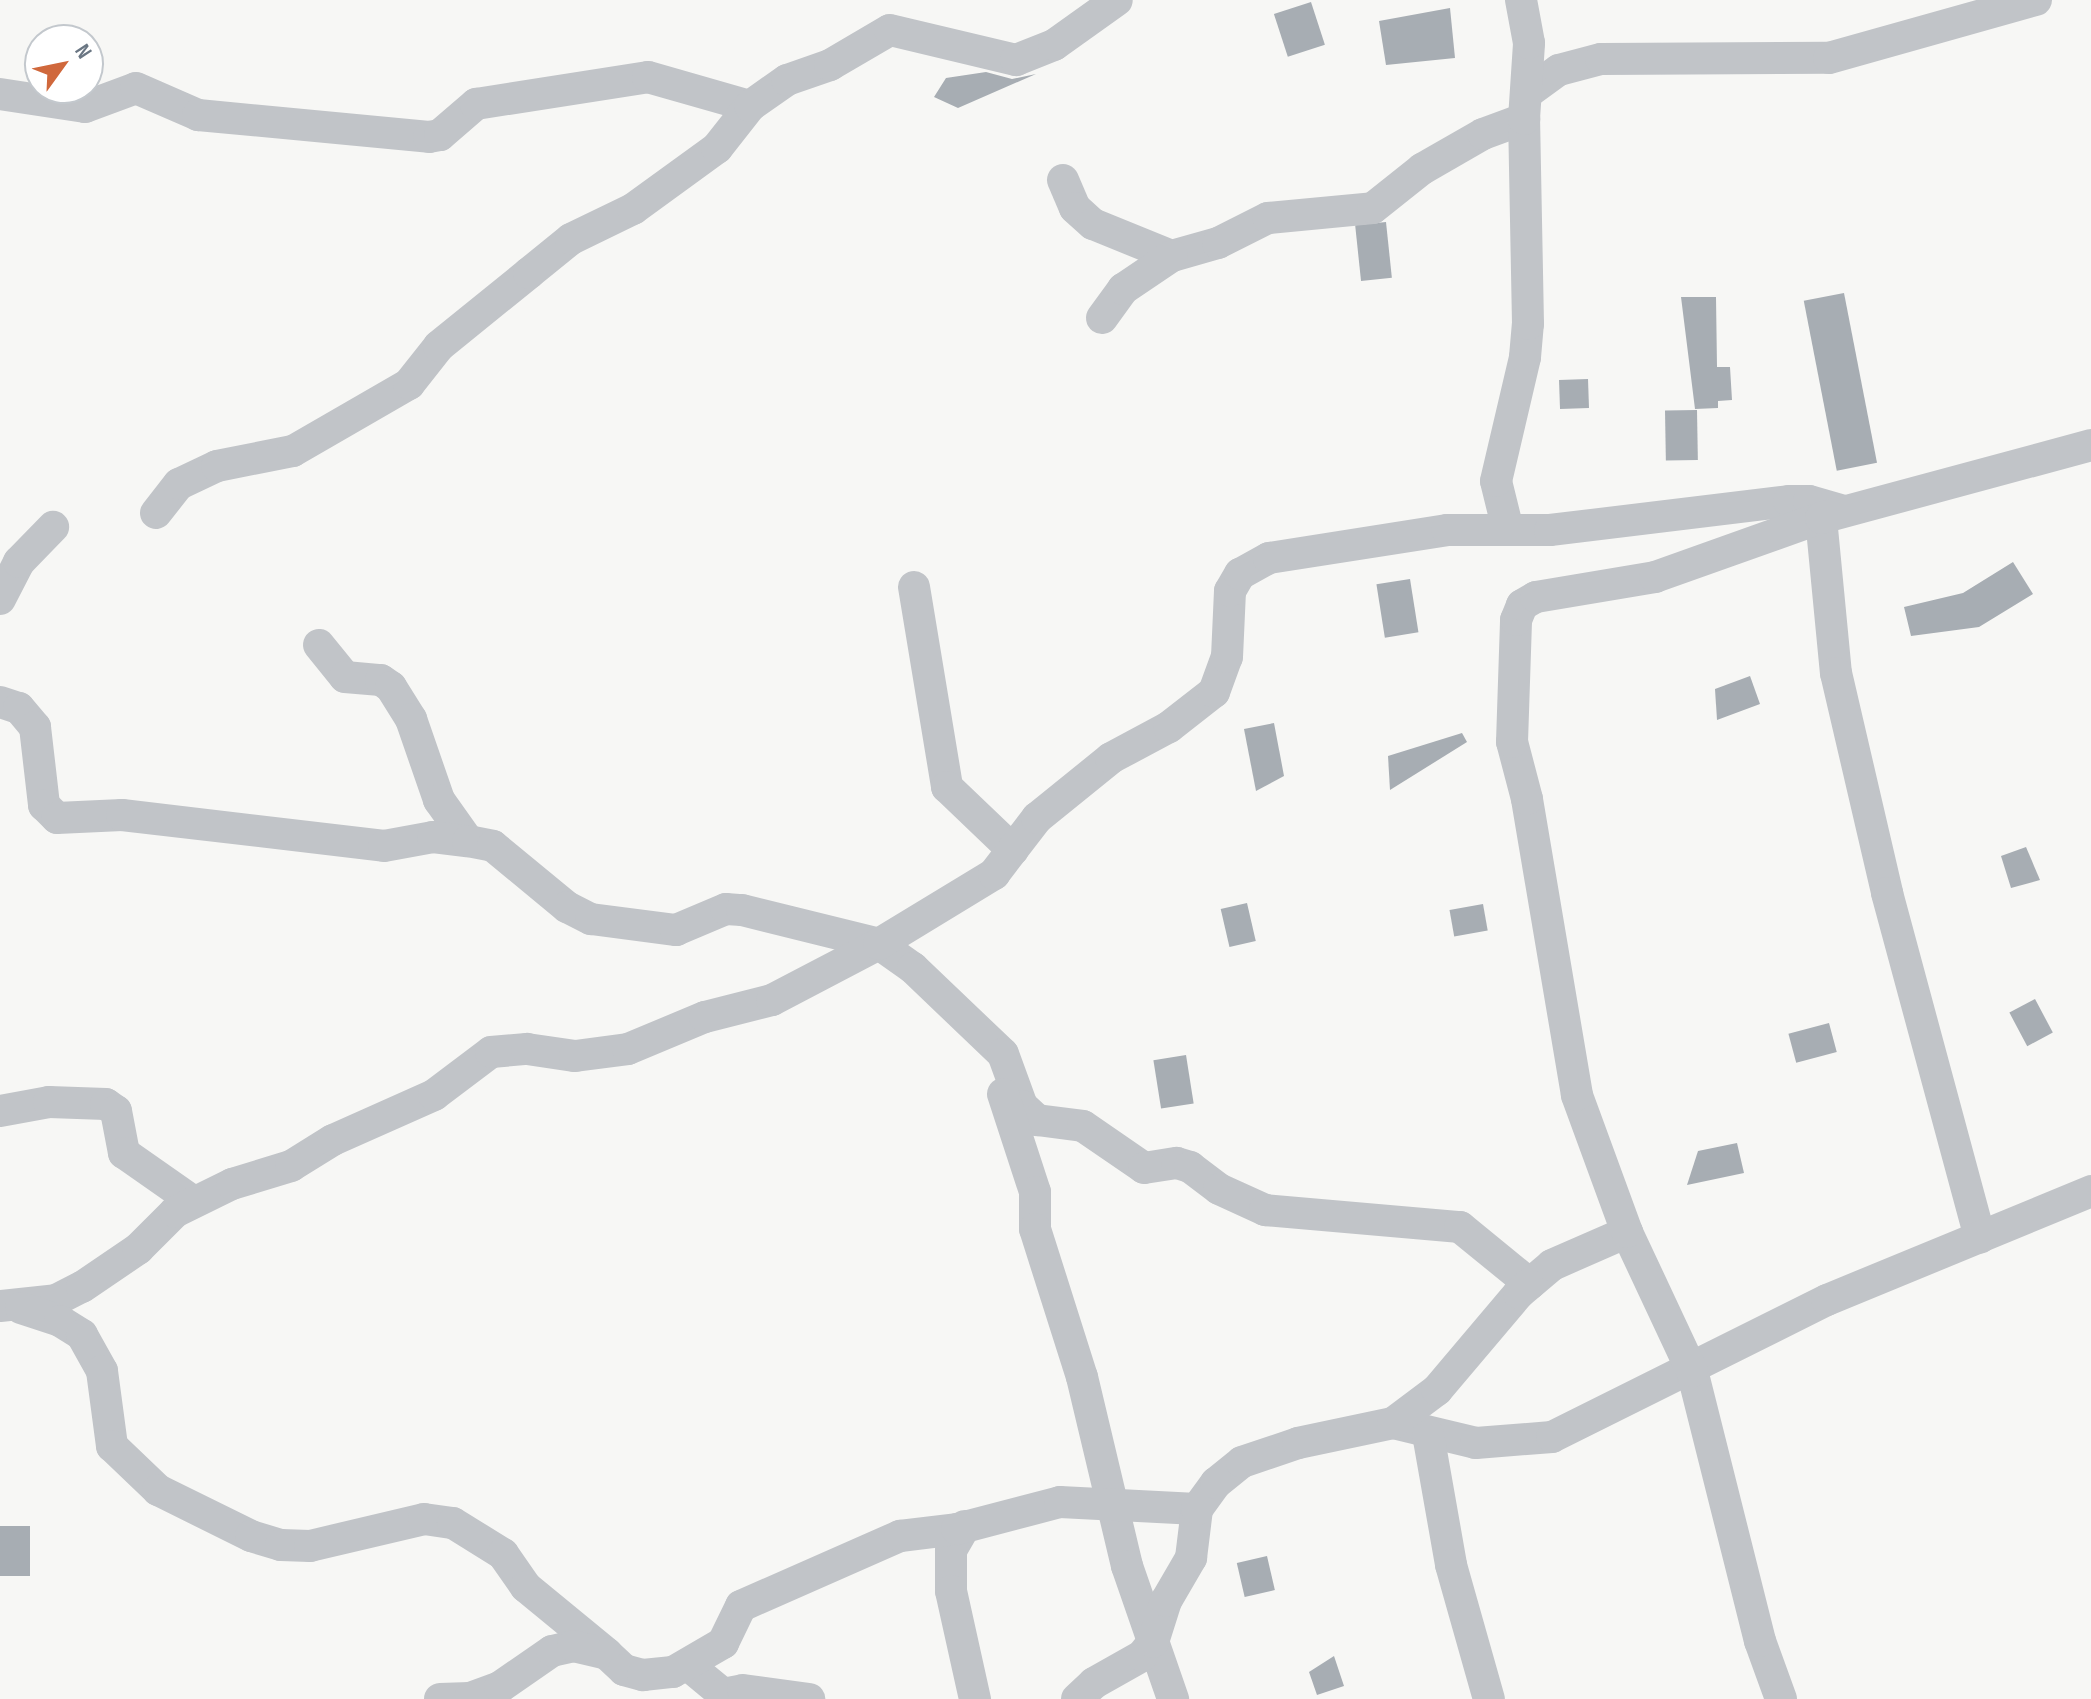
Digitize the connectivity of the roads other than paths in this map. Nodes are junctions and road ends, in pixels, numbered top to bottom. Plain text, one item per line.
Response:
1 (1117, 0) edge
2 (1521, 0) edge
3 (2036, 0) edge
4 (1528, 60) junction
5 (1559, 70) junction
6 (0, 94) edge
7 (750, 106) junction
8 (1525, 106) junction
9 (1063, 180) dead end
10 (1172, 256) junction
11 (1102, 318) dead end
12 (2091, 445) edge
13 (156, 513) dead end
14 (1833, 515) junction
15 (53, 527) dead end
16 (1508, 530) junction
17 (914, 587) dead end
18 (0, 599) edge
19 (319, 645) dead end
20 (0, 702) edge
21 (468, 841) junction
22 (1013, 850) junction
23 (879, 944) junction
24 (976, 1025) junction
25 (0, 1111) edge
26 (2091, 1191) edge
27 (194, 1202) junction
28 (1627, 1232) junction
29 (1980, 1238) junction
30 (1530, 1284) junction
31 (6, 1306) edge
32 (1692, 1371) junction
33 (1393, 1423) junction
34 (1428, 1434) junction
35 (1111, 1505) junction
36 (1197, 1509) junction
37 (965, 1526) junction
38 (1153, 1642) junction
39 (607, 1654) junction
40 (688, 1665) junction
41 (440, 1699) edge
42 (809, 1699) edge
43 (975, 1699) edge
44 (1077, 1699) edge
45 (1173, 1699) edge
46 (1489, 1699) edge
47 (1781, 1699) edge

1 - 7 street
2 - 4 street
3 - 5 street
4 - 5 street
4 - 8 street
5 - 8 street
6 - 7 street
7 - 13 street
8 - 10 street
8 - 16 street
9 - 10 street
10 - 11 street
12 - 14 street
14 - 16 street
14 - 28 street
14 - 29 street
15 - 18 street
16 - 22 street
17 - 22 street
19 - 21 street
20 - 21 street
21 - 23 street
22 - 23 street
23 - 24 street
23 - 27 street
24 - 30 street
24 - 35 street
25 - 27 street
26 - 29 street
27 - 31 street
28 - 30 street
28 - 32 street
29 - 32 street
30 - 33 street
31 - 39 street
32 - 34 street
32 - 47 street
33 - 34 street
33 - 36 street
34 - 46 street
35 - 36 street
35 - 37 street
35 - 38 street
36 - 38 street
37 - 40 street
37 - 43 street
38 - 44 street
38 - 45 street
39 - 40 street
39 - 41 street
40 - 42 street

